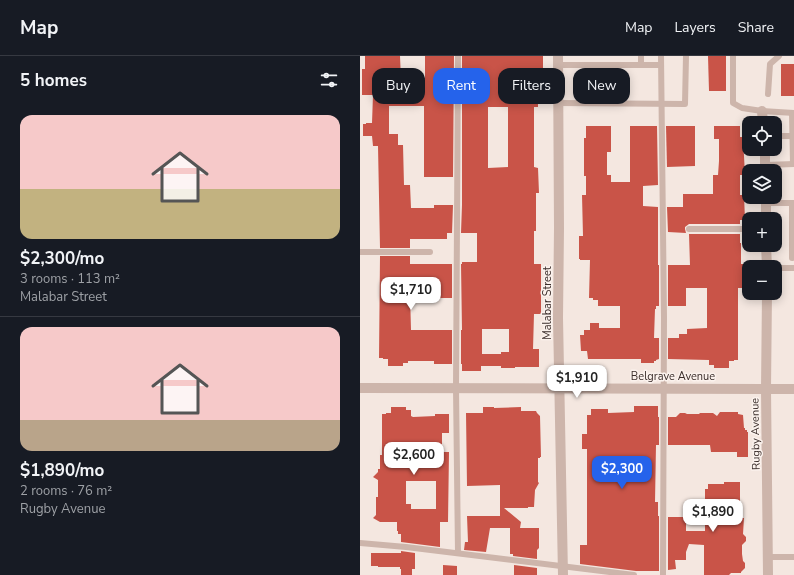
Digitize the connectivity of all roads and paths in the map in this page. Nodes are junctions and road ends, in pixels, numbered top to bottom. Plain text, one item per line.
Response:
1 (458, 56) edge
2 (641, 56) edge
3 (662, 56) edge
4 (686, 56) edge
5 (733, 56) edge
6 (779, 56) edge
7 (558, 61) edge
8 (641, 65) junction
9 (661, 65) junction
10 (768, 94) dead end
11 (565, 102) edge
12 (559, 104) edge
13 (662, 104) junction
14 (762, 111) junction
15 (793, 113) edge
16 (762, 116) edge
17 (782, 136) edge
18 (793, 136) edge
19 (794, 164) edge
20 (782, 166) edge
21 (782, 202) edge
22 (793, 203) edge
23 (689, 229) dead end
24 (742, 229) edge
25 (360, 252) edge
26 (430, 252) dead end
27 (792, 258) dead end
28 (782, 268) edge
29 (794, 268) edge
30 (767, 300) edge
31 (360, 388) edge
32 (456, 388) junction
33 (559, 388) junction
34 (663, 388) junction
35 (766, 389) junction
36 (794, 389) edge
37 (360, 543) edge
38 (458, 553) junction
39 (768, 557) junction
40 (794, 557) edge
41 (563, 571) edge
42 (634, 575) edge
43 (663, 575) edge
44 (768, 575) edge

1 - 32 lane
2 - 8 lane
3 - 9 lane
4 - 13 lane
5 - 14 lane
6 - 10 lane
7 - 8 lane
8 - 9 lane
9 - 13 lane
11 - 13 lane
12 - 33 street, Malabar Street
13 - 34 lane
14 - 15 lane
14 - 16 street
15 - 18 lane
17 - 18 lane
18 - 19 lane
19 - 20 lane
21 - 22 lane
22 - 27 lane
23 - 24 lane
25 - 26 lane
28 - 29 lane
30 - 35 street, Rugby Avenue
31 - 32 street, Belgrave Avenue
32 - 33 street, Belgrave Avenue
32 - 38 lane
33 - 34 street, Belgrave Avenue
33 - 41 street, Malabar Street
34 - 35 street, Belgrave Avenue
34 - 43 lane
35 - 36 street, Belgrave Avenue
35 - 39 street, Rugby Avenue
37 - 38 lane
38 - 41 lane
39 - 40 lane
39 - 44 street, Rugby Avenue
41 - 42 lane

